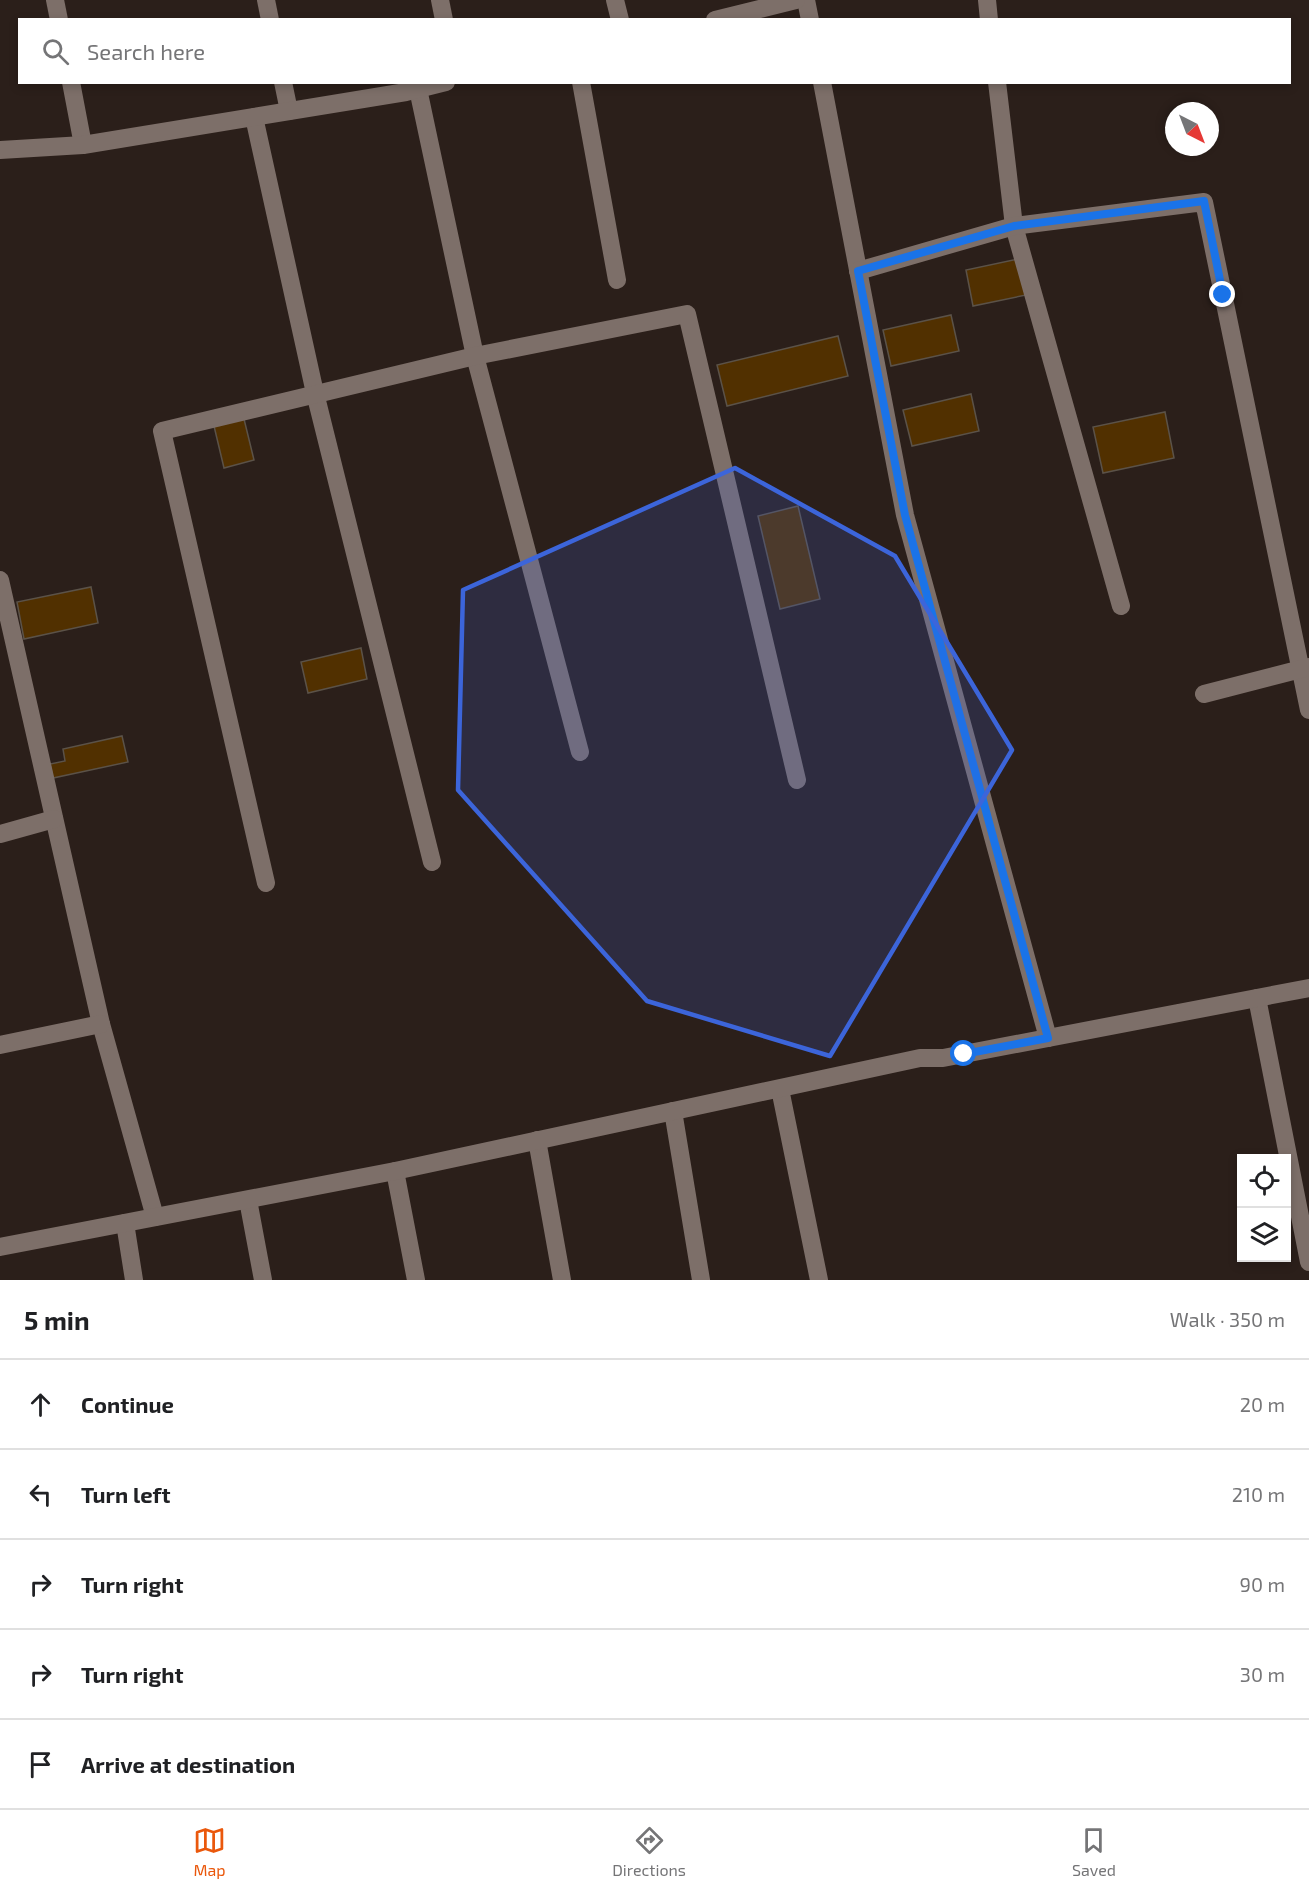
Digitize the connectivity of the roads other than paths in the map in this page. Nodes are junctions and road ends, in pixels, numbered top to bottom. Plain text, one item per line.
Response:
1 (55, 0) edge
2 (266, 0) edge
3 (440, 0) edge
4 (615, 0) edge
5 (796, 0) edge
6 (806, 0) edge
7 (987, 0) edge
8 (59, 18) edge
9 (270, 18) edge
10 (444, 18) edge
11 (620, 18) edge
12 (723, 18) edge
13 (810, 18) edge
14 (989, 18) edge
15 (71, 84) edge
16 (283, 84) edge
17 (438, 84) edge
18 (581, 84) edge
19 (822, 84) edge
20 (997, 84) edge
21 (418, 89) junction
22 (289, 111) junction
23 (254, 117) junction
24 (83, 145) junction
25 (0, 150) edge
26 (1014, 226) junction
27 (858, 271) junction
28 (617, 280) dead end
29 (475, 356) junction
30 (315, 393) junction
31 (0, 580) edge
32 (1120, 606) dead end
33 (1305, 668) edge
34 (1204, 694) dead end
35 (1309, 710) edge
36 (580, 752) dead end
37 (797, 780) dead end
38 (54, 819) junction
39 (0, 834) edge
40 (432, 862) dead end
41 (266, 883) dead end
42 (1309, 988) edge
43 (1257, 998) junction
44 (101, 1024) junction
45 (1048, 1038) junction
46 (0, 1045) edge
47 (780, 1089) junction
48 (673, 1111) junction
49 (537, 1140) junction
50 (395, 1171) junction
51 (248, 1200) junction
52 (155, 1217) junction
53 (125, 1223) junction
54 (1, 1244) edge
55 (1309, 1262) edge
56 (134, 1280) edge
57 (263, 1280) edge
58 (416, 1280) edge
59 (562, 1280) edge
60 (701, 1280) edge
61 (819, 1280) edge

1 - 8 street
2 - 9 street
3 - 10 street
4 - 11 street
5 - 12 street
6 - 13 street
7 - 14 street
15 - 24 street
16 - 22 street
17 - 21 street
18 - 28 street
19 - 27 street
20 - 26 street
21 - 22 street
21 - 29 street
22 - 23 street
23 - 24 street
23 - 30 street
24 - 25 street
26 - 27 street
26 - 32 street
26 - 33 street
27 - 45 street
29 - 30 street
29 - 36 street
29 - 37 street
30 - 40 street
30 - 41 street
31 - 38 street
33 - 34 street
33 - 35 street
38 - 39 street
38 - 44 street
42 - 43 street
43 - 45 street
43 - 55 street
44 - 46 street
44 - 52 street
45 - 47 street
47 - 48 street
47 - 61 street
48 - 49 street
48 - 60 street
49 - 50 street
49 - 59 street
50 - 51 street
50 - 58 street
51 - 52 street
51 - 57 street
52 - 53 street
53 - 54 street
53 - 56 street

